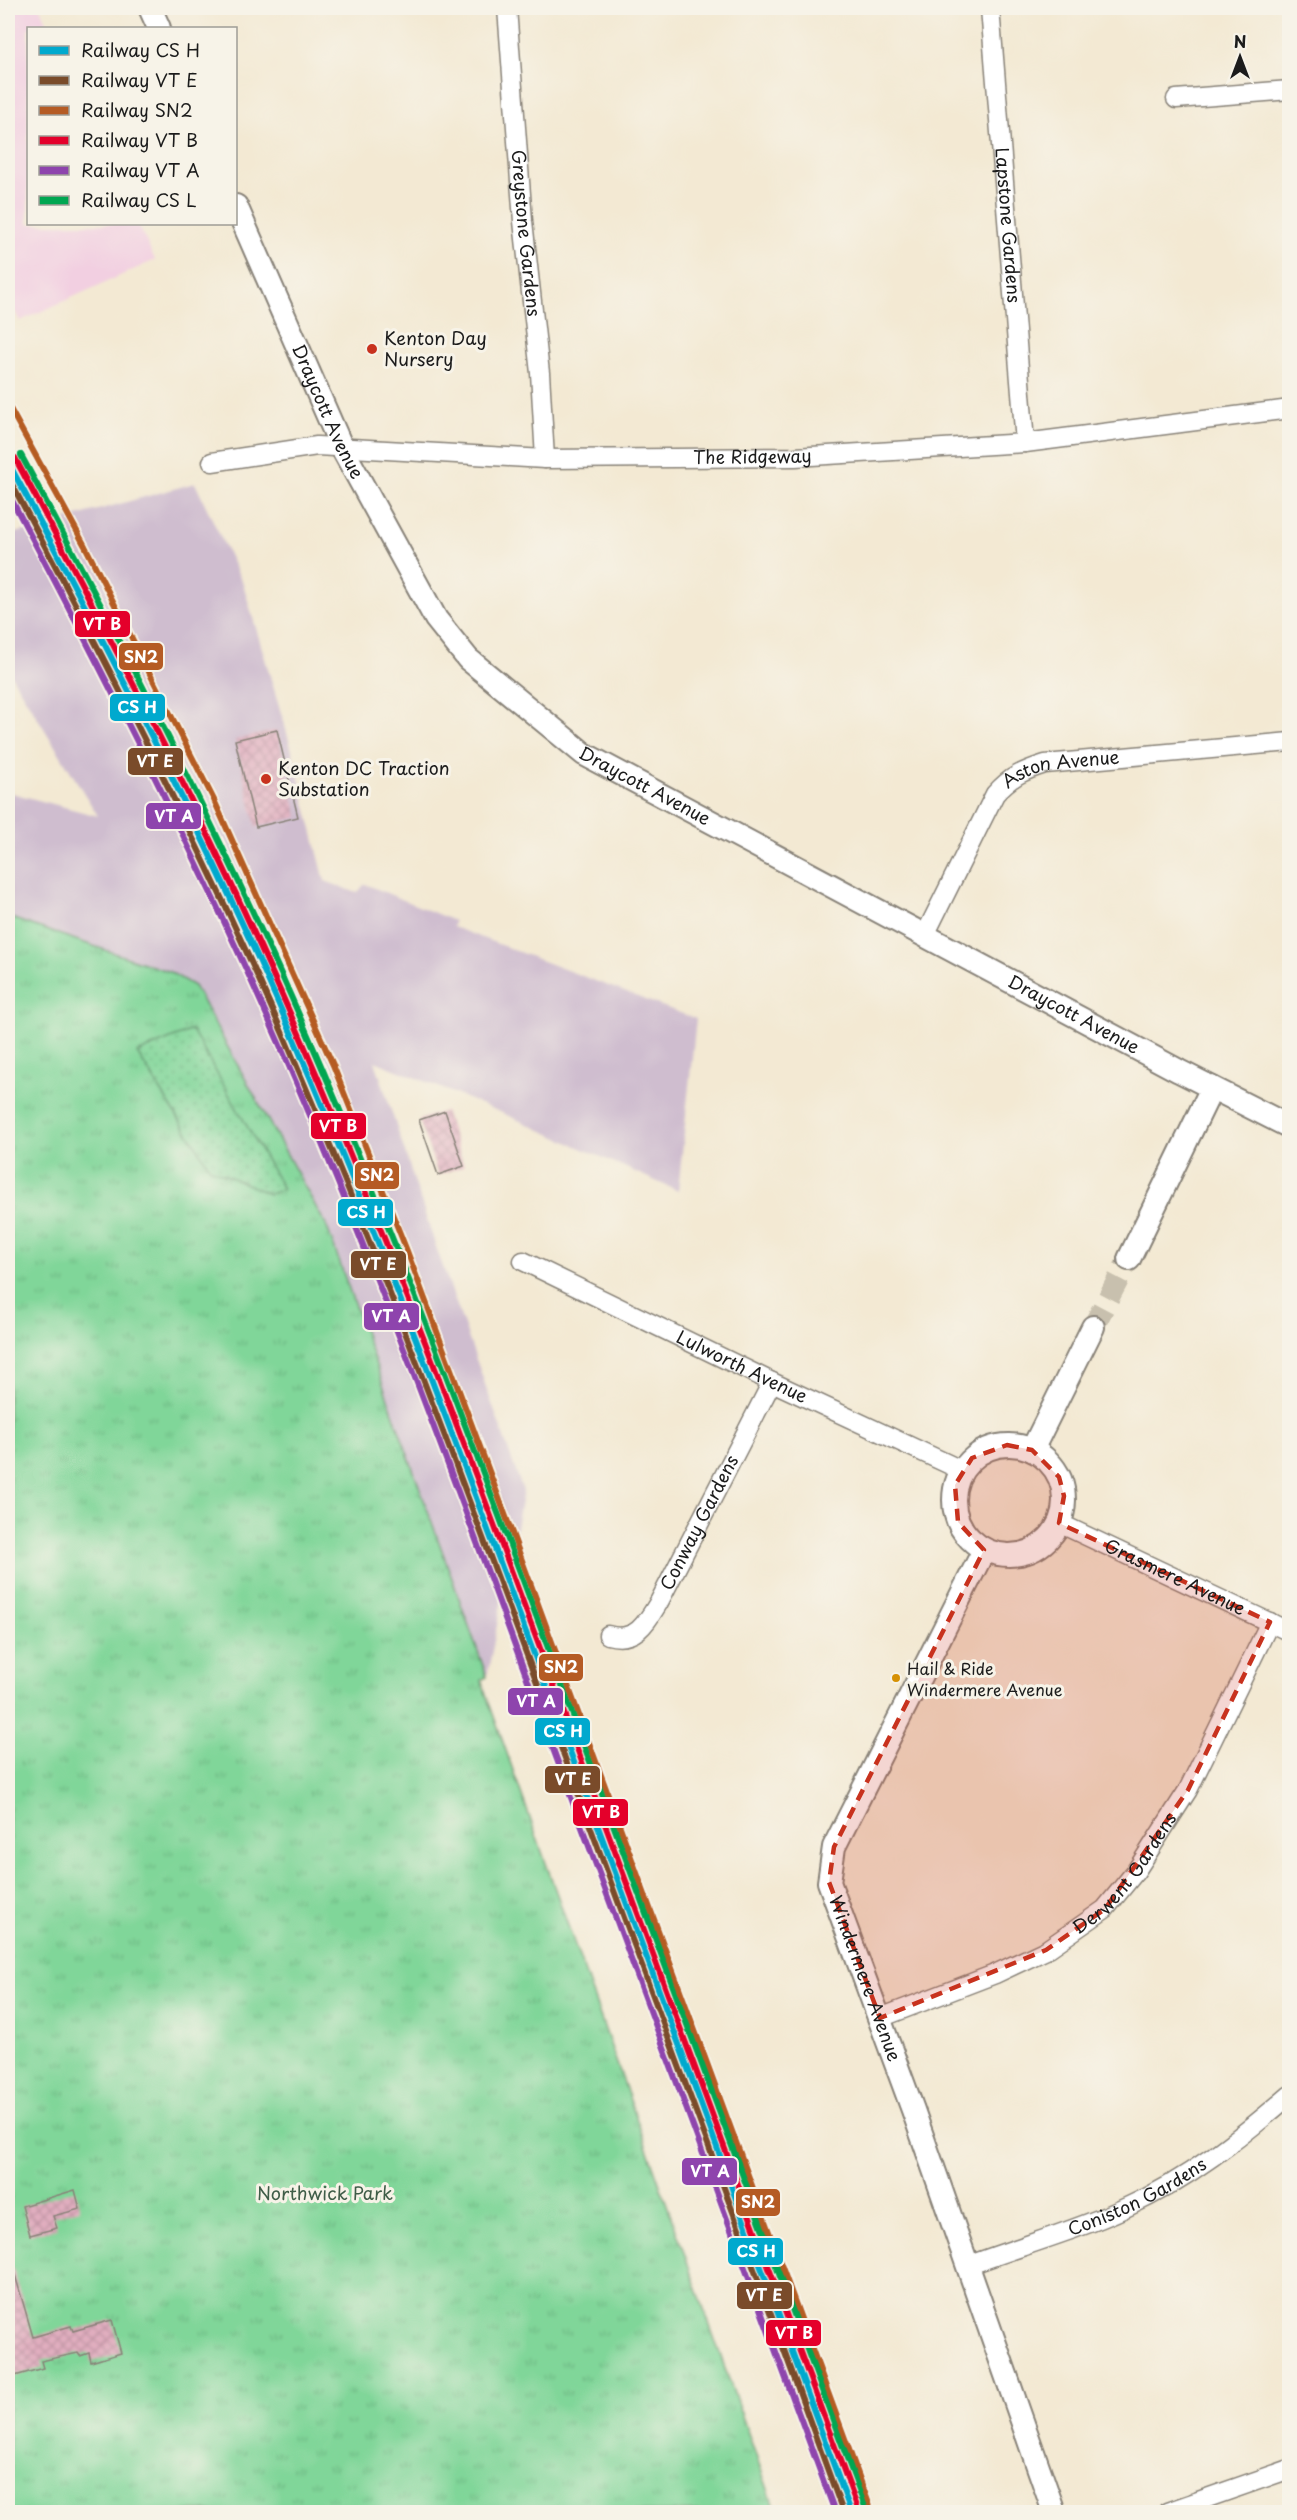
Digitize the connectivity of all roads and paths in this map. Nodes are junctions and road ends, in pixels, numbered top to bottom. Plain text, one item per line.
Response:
1 (150, 8) edge
2 (507, 8) edge
3 (990, 8) edge
4 (159, 27) edge
5 (1290, 90) edge
6 (1176, 99) dead end
7 (237, 208) edge
8 (1290, 409) edge
9 (1025, 443) junction
10 (341, 446) junction
11 (545, 459) junction
12 (212, 462) dead end
13 (1290, 742) edge
14 (925, 935) junction
15 (1212, 1088) junction
16 (1290, 1127) edge
17 (1129, 1259) tunnel mouth
18 (523, 1261) dead end
19 (1093, 1327) tunnel mouth
20 (772, 1382) junction
21 (1032, 1450) junction
22 (962, 1470) junction
23 (1059, 1523) junction
24 (984, 1550) junction
25 (1270, 1622) junction
26 (1290, 1632) edge
27 (608, 1635) dead end
28 (880, 2018) junction
29 (1290, 2095) edge
30 (967, 2266) junction
31 (1290, 2469) edge
32 (1054, 2512) edge
33 (1167, 2512) edge

1 - 4 street
2 - 11 street, Greystone Gardens
3 - 9 street, Lapstone Gardens
5 - 6 street
7 - 10 street, Draycott Avenue
8 - 9 street, The Ridgeway
9 - 11 street, The Ridgeway
10 - 11 street, The Ridgeway
10 - 12 street, The Ridgeway
10 - 14 street, Draycott Avenue
13 - 14 street, Aston Avenue
14 - 15 street, Draycott Avenue
15 - 16 street, Draycott Avenue
15 - 17 street
18 - 20 street, Lulworth Avenue
19 - 21 street
20 - 22 street, Lulworth Avenue
20 - 27 street, Conway Gardens
21 - 22 street
21 - 23 street
22 - 24 street
23 - 24 street
23 - 25 street, Grasmere Avenue
24 - 28 street, Windermere Avenue
25 - 26 street, Grasmere Avenue
25 - 28 street, Derwent Gardens
28 - 30 street, Windermere Avenue
29 - 30 street, Coniston Gardens
30 - 32 street, Windermere Avenue
31 - 33 street

